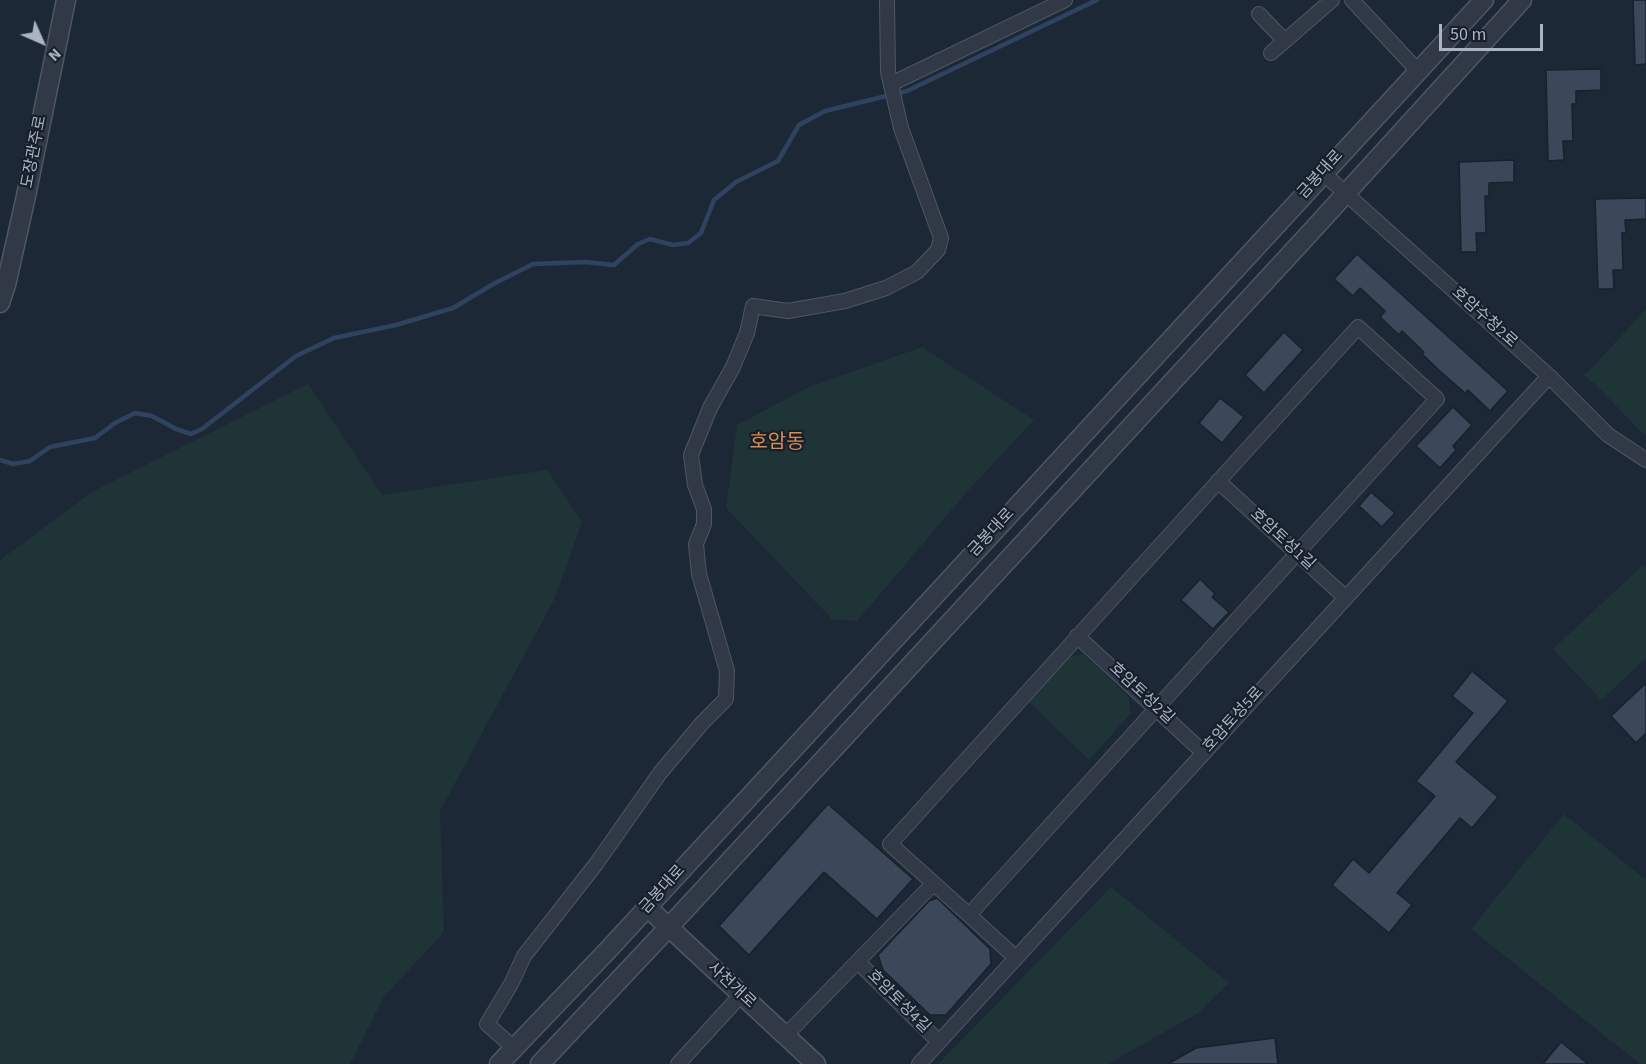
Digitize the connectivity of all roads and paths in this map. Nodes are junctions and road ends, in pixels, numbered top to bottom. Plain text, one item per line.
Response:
1 (66, 0) edge
2 (887, 0) edge
3 (1065, 0) edge
4 (1332, 0) edge
5 (1352, 0) edge
6 (1484, 0) edge
7 (1522, 0) edge
8 (1259, 14) dead end
9 (1285, 41) junction
10 (1271, 53) dead end
11 (1418, 71) junction
12 (891, 84) junction
13 (1323, 173) junction
14 (1346, 194) junction
15 (0, 303) edge
16 (1549, 376) junction
17 (1646, 460) edge
18 (1218, 481) junction
19 (1296, 554) junction
20 (1346, 598) junction
21 (1077, 636) junction
22 (1156, 708) junction
23 (1204, 753) junction
24 (933, 884) junction
25 (647, 907) junction
26 (969, 915) junction
27 (668, 928) junction
28 (1016, 958) junction
29 (858, 962) junction
30 (741, 995) junction
31 (785, 1036) junction
32 (939, 1042) junction
33 (514, 1048) junction
34 (499, 1064) edge
35 (540, 1064) edge
36 (679, 1064) edge
37 (816, 1064) edge
38 (919, 1064) edge

1 - 15 street, 도장관주로
2 - 12 street
3 - 12 street
4 - 9 street
5 - 11 street
6 - 11 street, 금봉대로
7 - 14 street, 금봉대로
8 - 9 street
9 - 10 street
11 - 13 street, 금봉대로
12 - 33 street
13 - 14 street, 호암수청2로
13 - 25 street, 금봉대로
14 - 16 street, 호암수청2로
14 - 27 street, 금봉대로
16 - 17 street, 호암수청2로
16 - 20 street, 호암토성5로
18 - 19 street, 호암토성1길
18 - 19 street
18 - 21 street
19 - 20 street, 호암토성1길
19 - 22 street
20 - 23 street, 호암토성5로
21 - 22 street, 호암토성2길
21 - 24 street
22 - 23 street, 호암토성2길
22 - 26 street
23 - 28 street, 호암토성5로
24 - 26 street
24 - 29 street
25 - 27 street, 사천개로
25 - 33 street, 금봉대로
26 - 28 street
27 - 30 street, 사천개로
27 - 35 street, 금봉대로
28 - 32 street, 호암토성5로
29 - 31 street
29 - 32 street, 호암토성4길
30 - 31 street, 사천개로
30 - 36 street
31 - 37 street, 사천개로
32 - 38 street, 호암토성5로
33 - 34 street, 금봉대로

